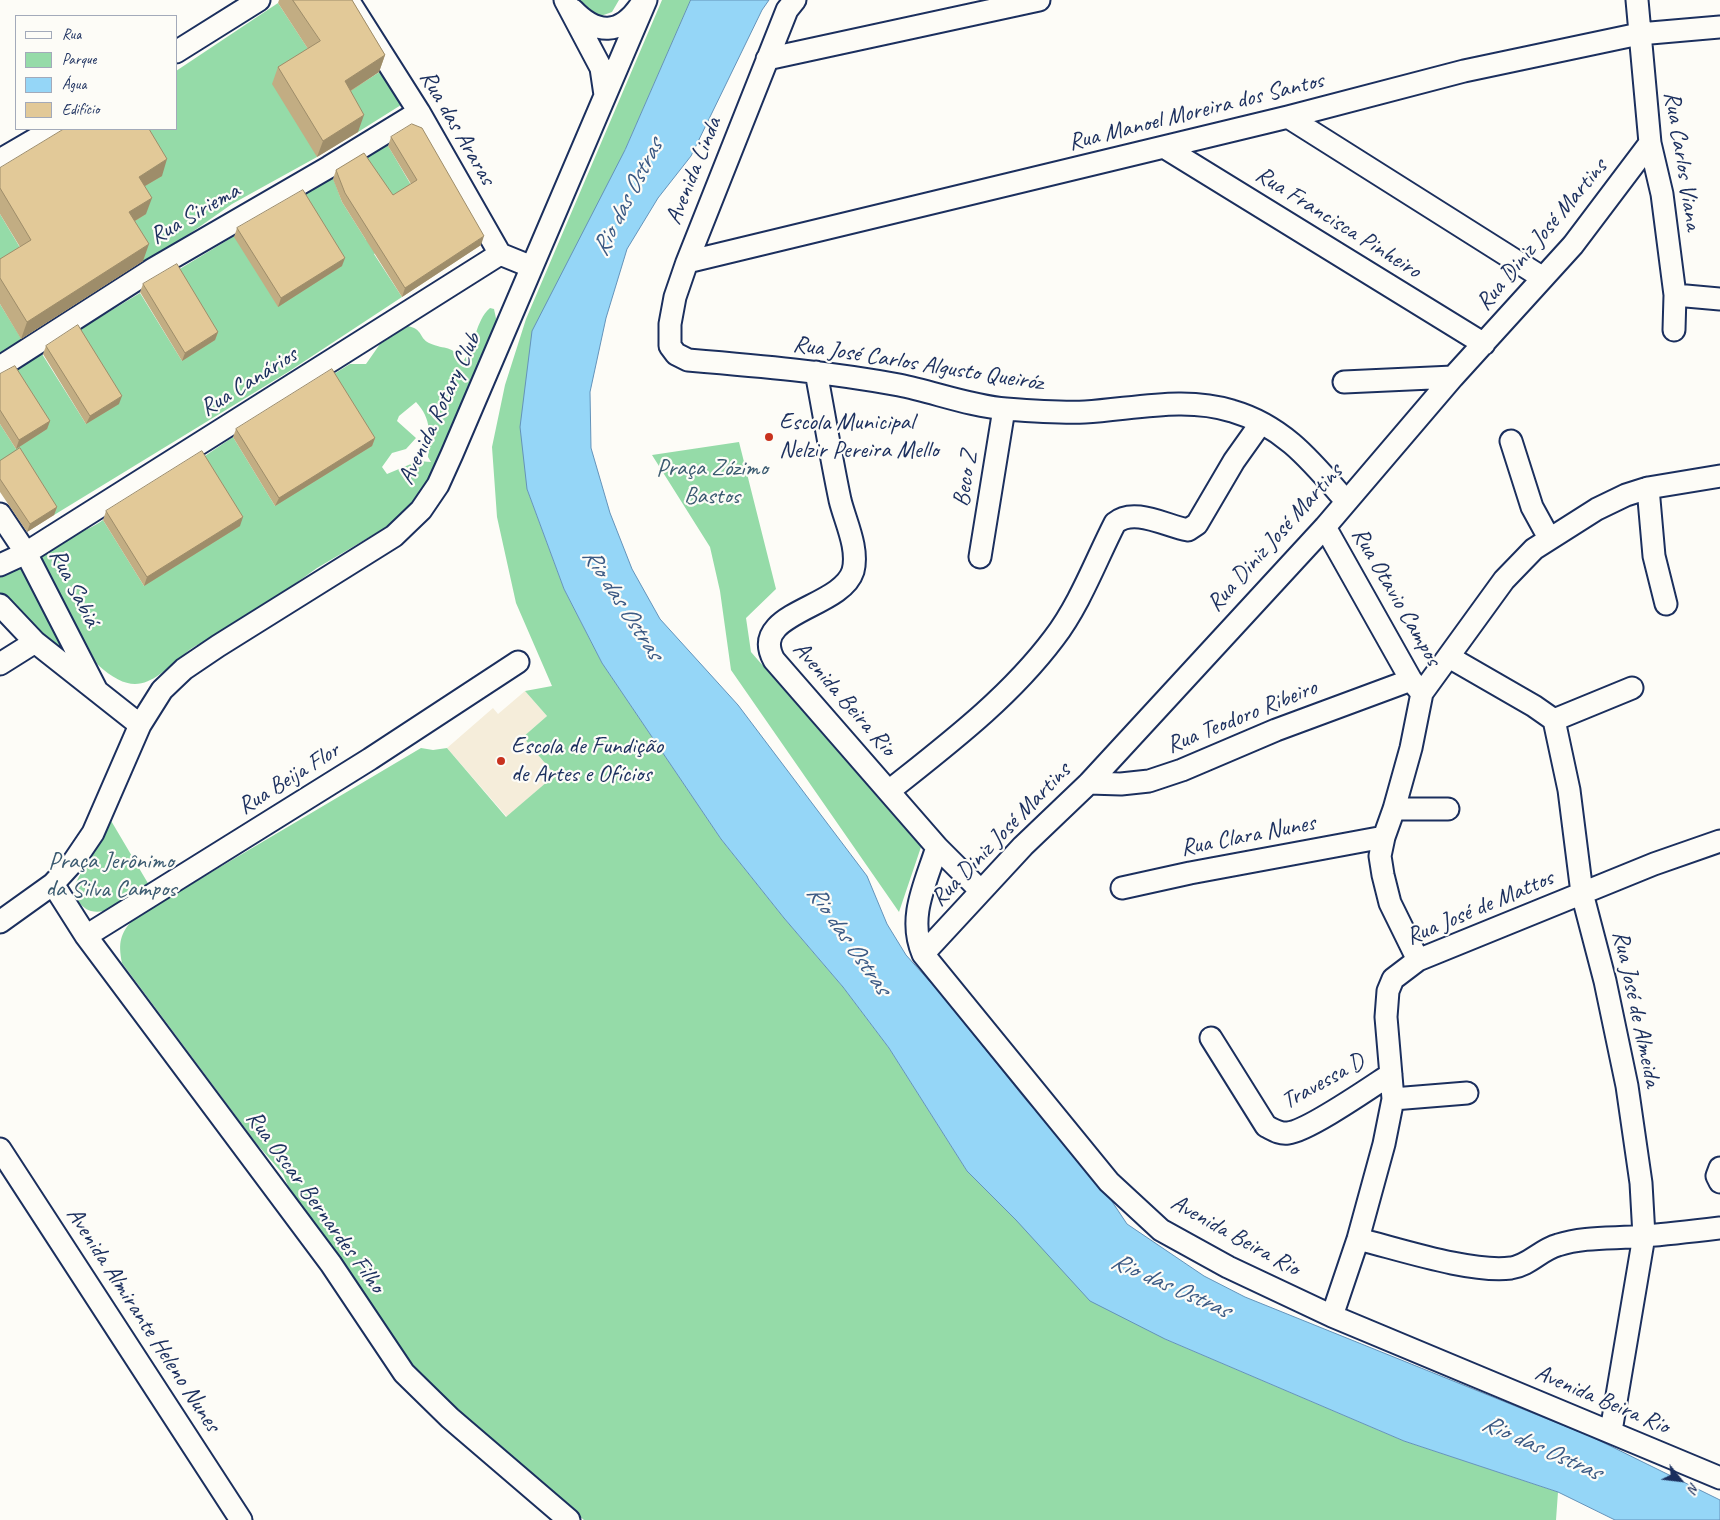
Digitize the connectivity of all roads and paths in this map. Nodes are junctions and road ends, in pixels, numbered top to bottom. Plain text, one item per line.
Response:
1 (259, 0) edge
2 (348, 0) edge
3 (645, 0) edge
4 (795, 0) edge
5 (1039, 0) edge
6 (1637, 0) edge
7 (566, 2) edge
8 (1720, 26) edge
9 (1639, 34) junction
10 (178, 51) edge
11 (767, 59) junction
12 (605, 96) junction
13 (419, 112) junction
14 (1288, 117) junction
15 (51, 130) edge
16 (1650, 143) junction
17 (1164, 147) junction
18 (0, 160) edge
19 (500, 254) junction
20 (687, 262) junction
21 (532, 267) junction
22 (1543, 278) junction
23 (1675, 295) junction
24 (1720, 299) edge
25 (1674, 330) dead end
26 (1484, 344) junction
27 (688, 360) joint
28 (0, 366) edge
29 (816, 372) junction
30 (1453, 377) junction
31 (1344, 382) dead end
32 (1004, 409) junction
33 (1261, 423) junction
34 (1511, 441) dead end
35 (1720, 476) edge
36 (1648, 488) junction
37 (1346, 501) junction
38 (0, 514) edge
39 (1325, 527) junction
40 (1549, 538) junction
41 (26, 553) junction
42 (980, 557) dead end
43 (0, 565) edge
44 (1666, 604) dead end
45 (0, 605) edge
46 (34, 642) junction
47 (1449, 657) junction
48 (518, 662) dead end
49 (0, 664) edge
50 (1417, 687) junction
51 (1632, 688) dead end
52 (96, 689) junction
53 (1554, 720) junction
54 (140, 725) junction
55 (1089, 783) junction
56 (889, 791) junction
57 (1394, 809) junction
58 (1448, 809) dead end
59 (1384, 837) junction
60 (1720, 841) edge
61 (937, 847) junction
62 (53, 884) junction
63 (1122, 888) dead end
64 (981, 891) junction
65 (1582, 893) junction
66 (0, 922) edge
67 (86, 936) junction
68 (923, 954) junction
69 (1418, 960) junction
70 (1211, 1038) dead end
71 (1390, 1074) junction
72 (1467, 1093) dead end
73 (1393, 1099) junction
74 (0, 1149) edge
75 (1720, 1168) edge
76 (1720, 1182) edge
77 (1720, 1228) edge
78 (1644, 1236) junction
79 (1358, 1239) junction
80 (1332, 1316) junction
81 (1611, 1431) junction
82 (1720, 1478) edge
83 (241, 1520) edge
84 (569, 1520) edge

1 - 10 street
2 - 13 street, Rua das Araras
3 - 7 street
3 - 12 street, Avenida Rotary Club
4 - 11 street, Avenida Linda
5 - 11 street
6 - 9 street, Rua Carlos Viana
7 - 12 street
8 - 9 street, Rua Manoel Moreira dos Santos
9 - 14 street, Rua Manoel Moreira dos Santos
9 - 16 street, Rua Carlos Viana
11 - 20 street, Avenida Linda
12 - 21 street, Avenida Rotary Club
13 - 19 street, Rua das Araras
13 - 28 street, Rua Siriema
14 - 17 street, Rua Manoel Moreira dos Santos
14 - 22 street
15 - 18 street
16 - 22 street, Rua Diniz José Martins
16 - 23 street, Rua Carlos Viana
17 - 20 street, Rua Manoel Moreira dos Santos
17 - 26 street, Rua Francisca Pinheiro
19 - 21 street
19 - 41 street, Rua Canários
20 - 27 street, Avenida Linda
21 - 54 street, Avenida Rotary Club
22 - 26 street, Rua Diniz José Martins
23 - 24 street
23 - 25 street, Rua Carlos Viana
26 - 30 street, Rua Diniz José Martins
27 - 29 street, Rua José Carlos Algusto Queiróz
29 - 32 street, Rua José Carlos Algusto Queiróz
29 - 56 street, Avenida Beira Rio
30 - 31 street
30 - 37 street, Rua Diniz José Martins
32 - 33 street, Rua José Carlos Algusto Queiróz
32 - 42 street, Beco Z
33 - 37 street, Rua José Carlos Algusto Queiróz
33 - 56 street
34 - 40 street
35 - 36 street
36 - 40 street
36 - 44 street
37 - 39 street, Rua Diniz José Martins
38 - 41 street, Rua Sabiá
39 - 50 street, Rua Otavio Campos
39 - 55 street, Rua Diniz José Martins
40 - 47 street
41 - 43 street, Rua Canários
41 - 52 street, Rua Sabiá
45 - 46 street
46 - 49 street
46 - 52 street
47 - 50 street
47 - 53 street
48 - 67 street, Rua Beija Flor
50 - 55 street, Rua Teodoro Ribeiro
50 - 57 street
51 - 53 street
52 - 54 street
53 - 65 street, Rua José de Almeida
54 - 62 street, Avenida Rotary Club
55 - 64 street, Rua Diniz José Martins
56 - 61 street, Avenida Beira Rio
57 - 58 street
57 - 59 street
59 - 63 street, Rua Clara Nunes
59 - 69 street
60 - 65 street, Rua José de Mattos
61 - 64 street, Avenida Beira Rio
61 - 68 street, Avenida Beira Rio
62 - 66 street, Avenida Rotary Club
62 - 67 street, Rua Oscar Bernardes Filho
64 - 68 street, Rua Diniz José Martins
65 - 69 street, Rua José de Mattos
65 - 78 street, Rua José de Almeida
67 - 84 street, Rua Oscar Bernardes Filho
68 - 80 street, Avenida Beira Rio
69 - 71 street, Rua José de Mattos
70 - 71 street, Travessa D
71 - 73 street, Rua José de Mattos
72 - 73 street
73 - 79 street, Rua José de Mattos
74 - 83 street, Avenida Almirante Heleno Nunes
75 - 76 street
77 - 78 street
78 - 79 street
78 - 81 street, Rua José de Almeida
79 - 80 street, Rua José de Mattos
80 - 81 street, Avenida Beira Rio
81 - 82 street, Avenida Beira Rio

